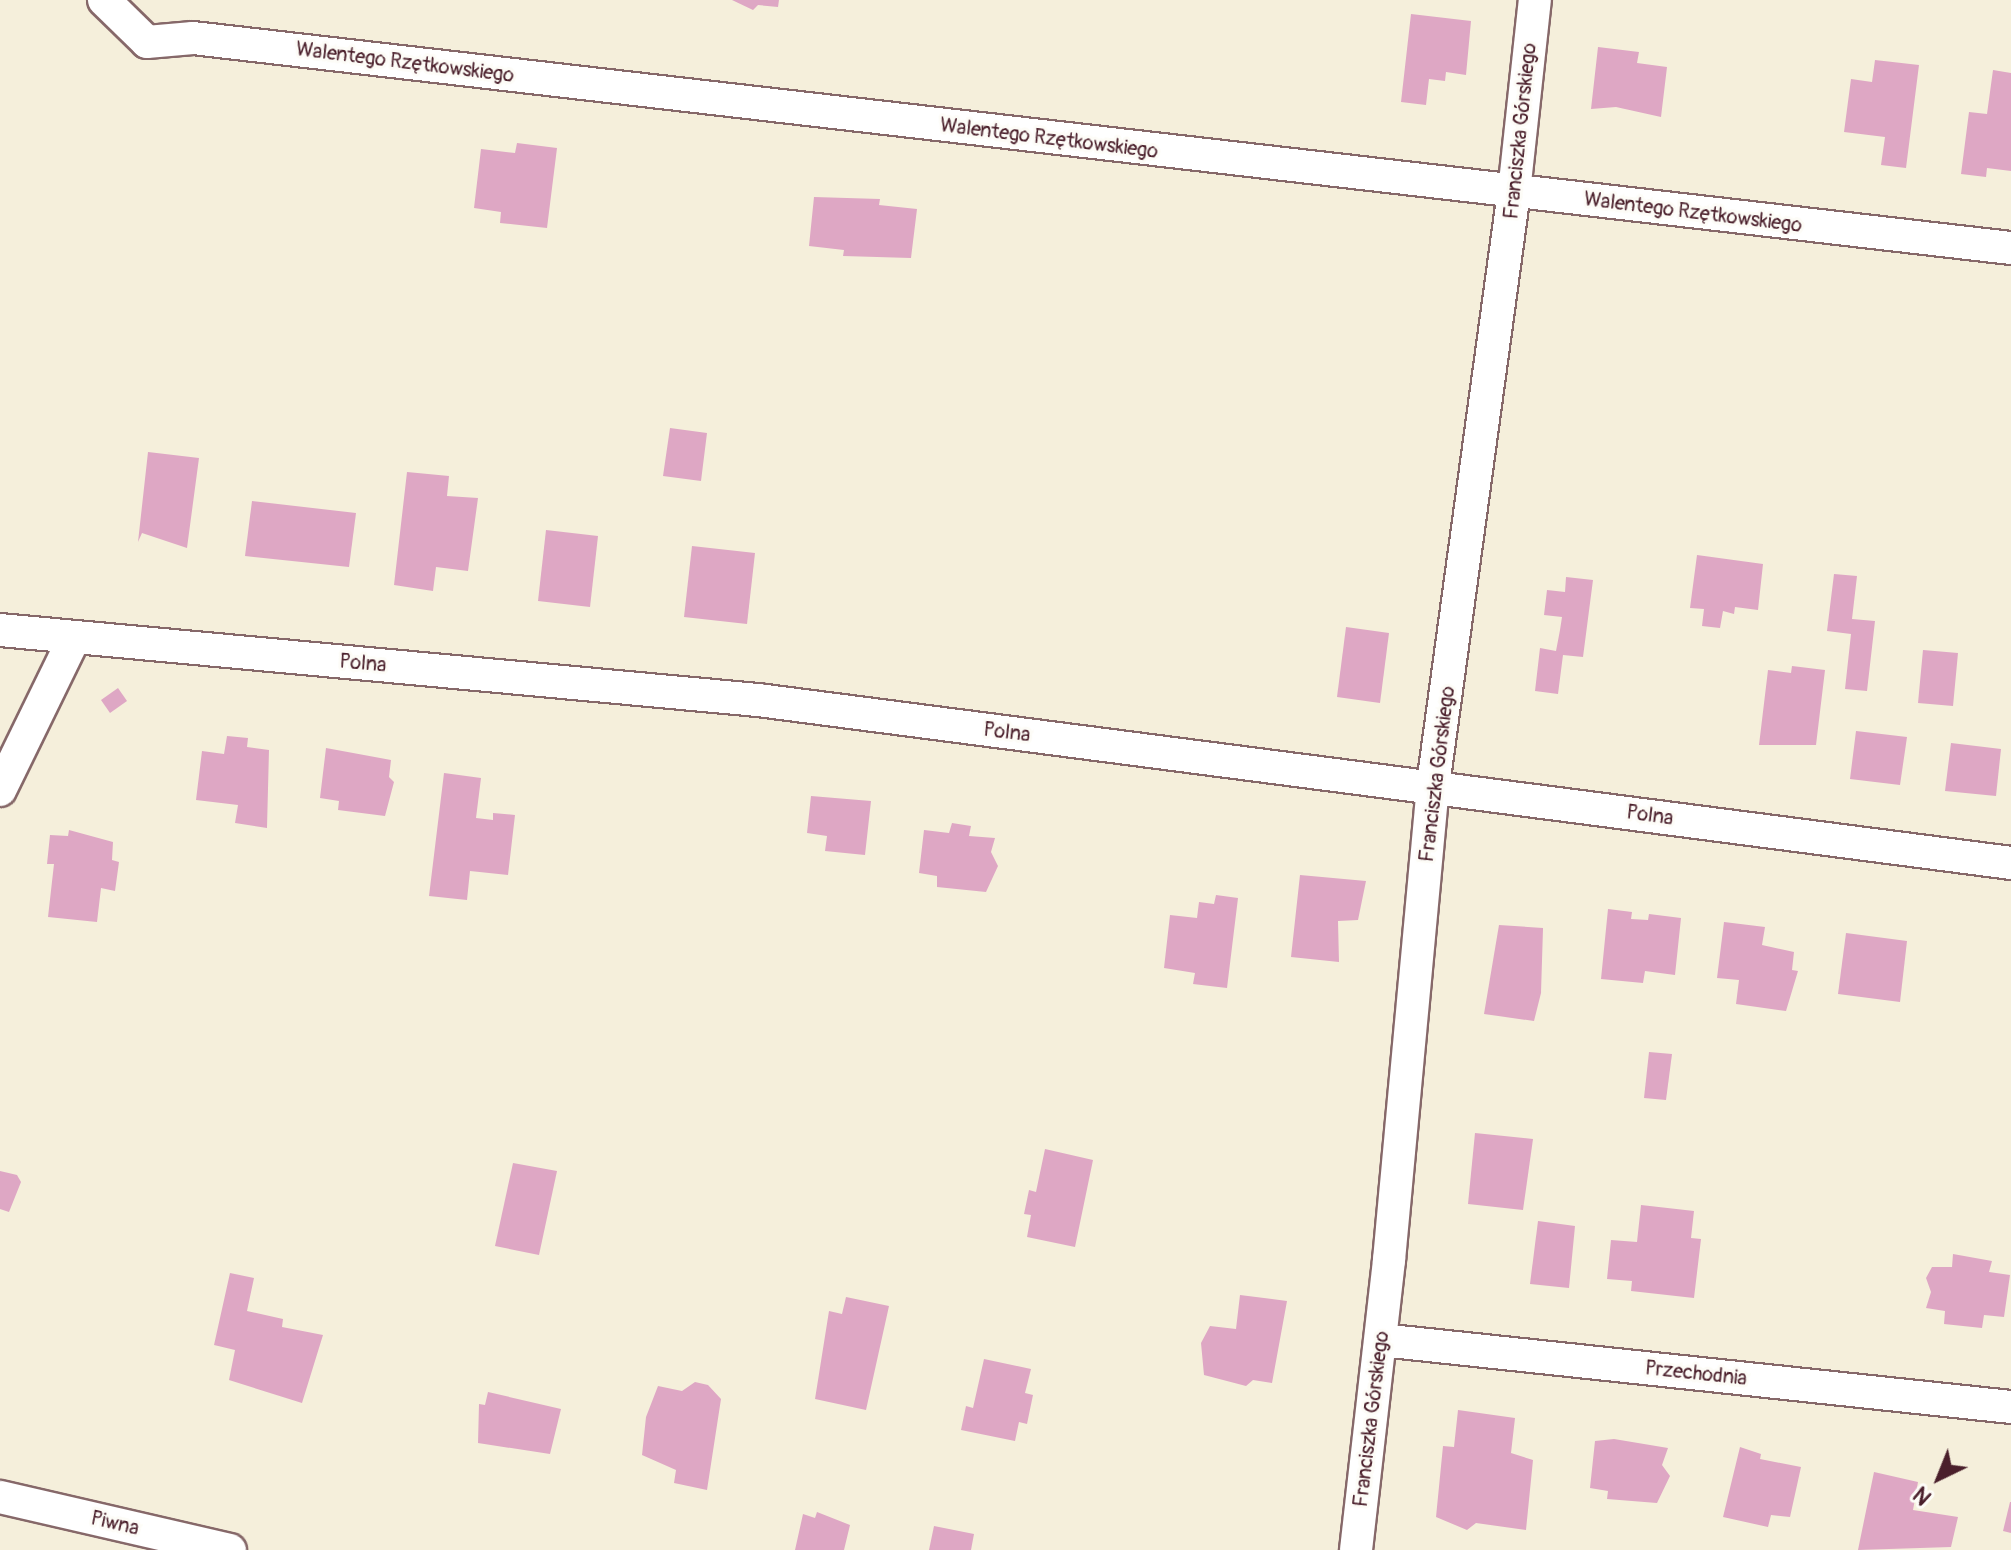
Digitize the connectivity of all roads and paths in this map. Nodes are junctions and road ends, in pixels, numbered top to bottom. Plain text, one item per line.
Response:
1 (104, 0) edge
2 (1535, 0) edge
3 (1514, 192) junction
4 (2011, 248) edge
5 (0, 630) edge
6 (74, 638) junction
7 (1433, 785) junction
8 (0, 790) edge
9 (2011, 863) edge
10 (1381, 1340) junction
11 (2011, 1407) edge
12 (0, 1497) edge
13 (230, 1550) edge
14 (1356, 1550) edge

1 - 3 street, Walentego Rzętkowskiego
2 - 3 street, Franciszka Górskiego
3 - 4 street, Walentego Rzętkowskiego
3 - 7 street, Franciszka Górskiego
5 - 6 street, Polna
6 - 7 street, Polna
6 - 8 street
7 - 9 street, Polna
7 - 10 street, Franciszka Górskiego
10 - 11 street, Przechodnia
10 - 14 street, Franciszka Górskiego
12 - 13 street, Piwna

